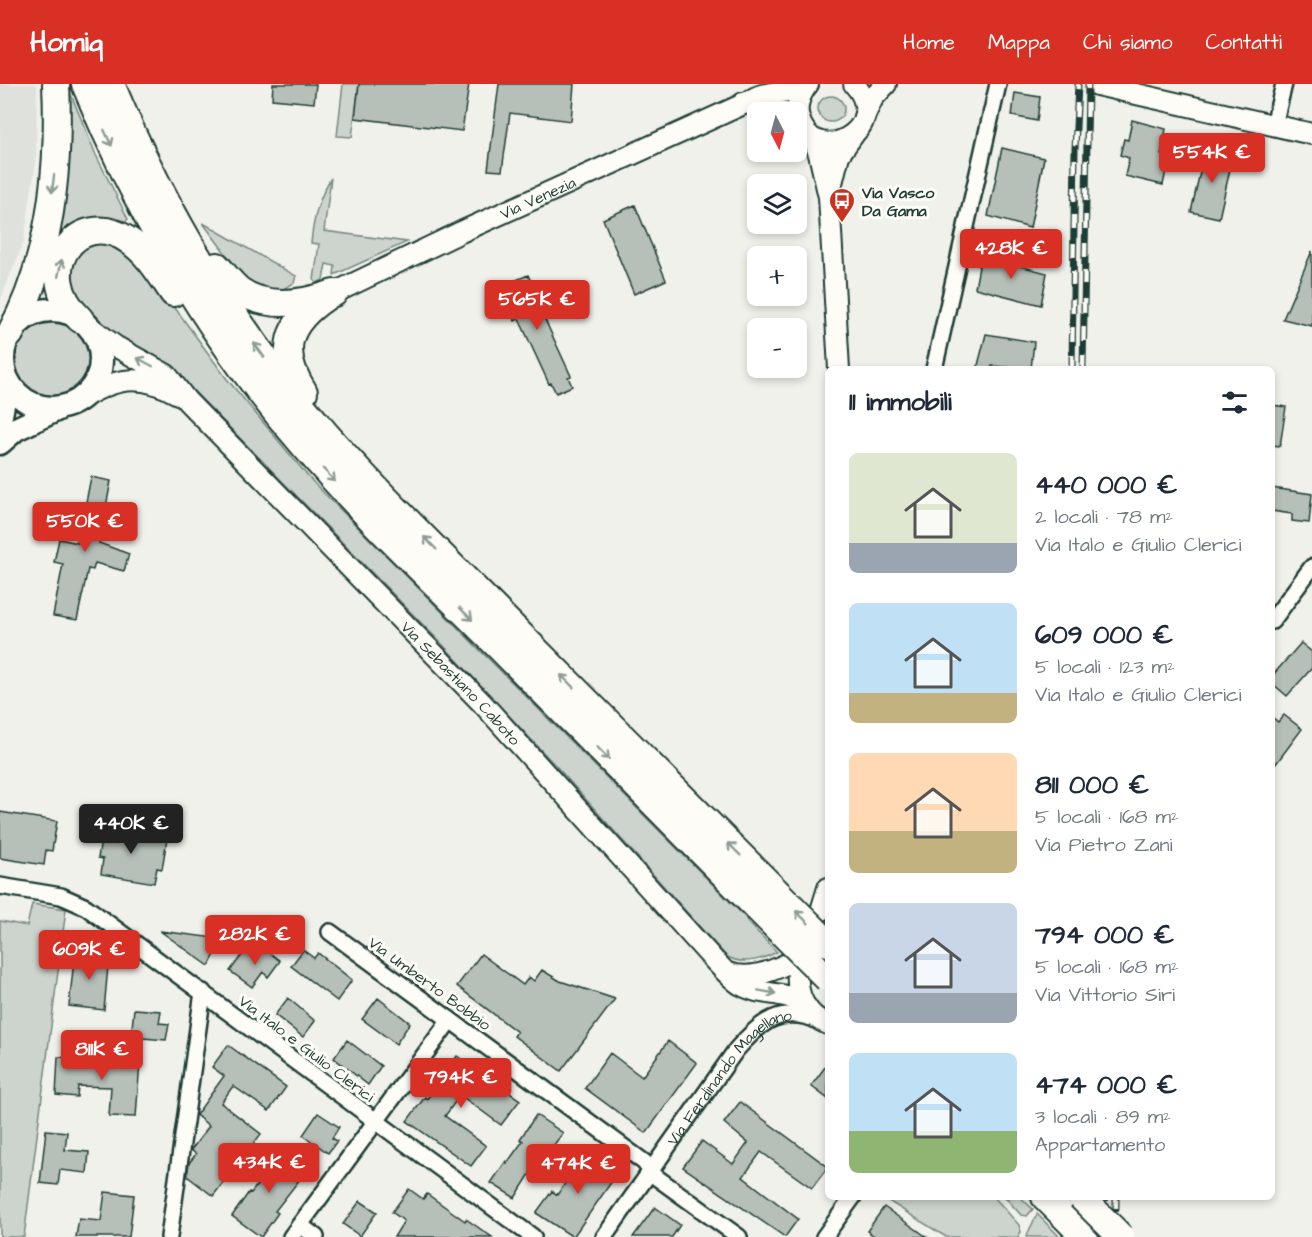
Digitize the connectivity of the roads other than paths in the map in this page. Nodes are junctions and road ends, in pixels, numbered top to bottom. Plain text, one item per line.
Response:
1 (56, 84) edge
2 (85, 84) edge
3 (808, 84) edge
4 (854, 84) edge
5 (886, 84) edge
6 (998, 84) edge
7 (1284, 84) edge
8 (1097, 85) edge
9 (115, 93) edge
10 (798, 102) edge
11 (743, 103) junction
12 (747, 103) edge
13 (860, 124) junction
14 (1274, 125) junction
15 (807, 131) edge
16 (807, 133) edge
17 (1312, 134) edge
18 (829, 196) junction
19 (334, 293) junction
20 (83, 322) junction
21 (10, 334) junction
22 (3, 365) junction
23 (839, 366) edge
24 (935, 366) edge
25 (187, 401) junction
26 (74, 403) junction
27 (0, 421) edge
28 (0, 443) edge
29 (304, 446) junction
30 (402, 514) junction
31 (1312, 567) edge
32 (1275, 617) edge
33 (0, 886) edge
34 (825, 897) edge
35 (821, 910) dead end
36 (330, 932) dead end
37 (825, 940) edge
38 (728, 973) junction
39 (825, 976) edge
40 (203, 992) junction
41 (807, 1008) junction
42 (450, 1020) junction
43 (825, 1022) edge
44 (825, 1023) edge
45 (375, 1121) junction
46 (651, 1170) junction
47 (851, 1200) edge
48 (1048, 1200) edge
49 (1084, 1200) edge
50 (296, 1231) edge
51 (169, 1237) edge
52 (316, 1237) edge
53 (533, 1237) edge
54 (604, 1237) edge
55 (739, 1237) edge
56 (824, 1237) edge
57 (1085, 1237) edge
58 (1121, 1237) edge

1 -> 21 highway
2 -> 29 highway
3 - 10 street, Via Venezia
3 - 11 street, Via Venezia
4 - 13 street
5 - 13 street
6 - 24 street
7 - 14 street
8 - 14 street
9 - 19 highway
30 -> 9 highway
11 - 12 street
11 - 19 street, Via Venezia
13 - 15 street
13 - 18 street
14 - 17 street
16 - 18 street
18 - 23 street
19 - 30 highway
20 - 21 main road
25 -> 20 street, Via Sebastiano Caboto
20 - 26 main road
20 -> 29 highway
21 - 22 main road
22 - 26 main road
22 - 27 main road
25 - 26 street, Via Sebastiano Caboto
25 - 38 street, Via Sebastiano Caboto
26 - 28 main road
29 -> 39 highway, bridge
37 -> 30 highway, bridge
31 - 32 street
33 - 40 street, Via Italo e Giulio Clerici
34 - 35 street
36 - 42 street, Via Umberto Bobbio
38 -> 41 street, Via Sebastiano Caboto
38 - 41 street, Via Ferdinando Magellano
40 - 45 street, Via Italo e Giulio Clerici
40 - 51 street
41 - 43 street, Via Ferdinando Magellano
42 - 45 street
42 - 46 street, Via Umberto Bobbio
44 - 46 street, Via Ferdinando Magellano
45 - 50 street
45 - 53 street, Via Italo e Giulio Clerici
46 - 54 street, Via Ferdinando Magellano
46 - 55 street, Via Umberto Bobbio
47 - 56 street
48 - 57 highway
49 - 58 highway, bridge
50 - 52 street

